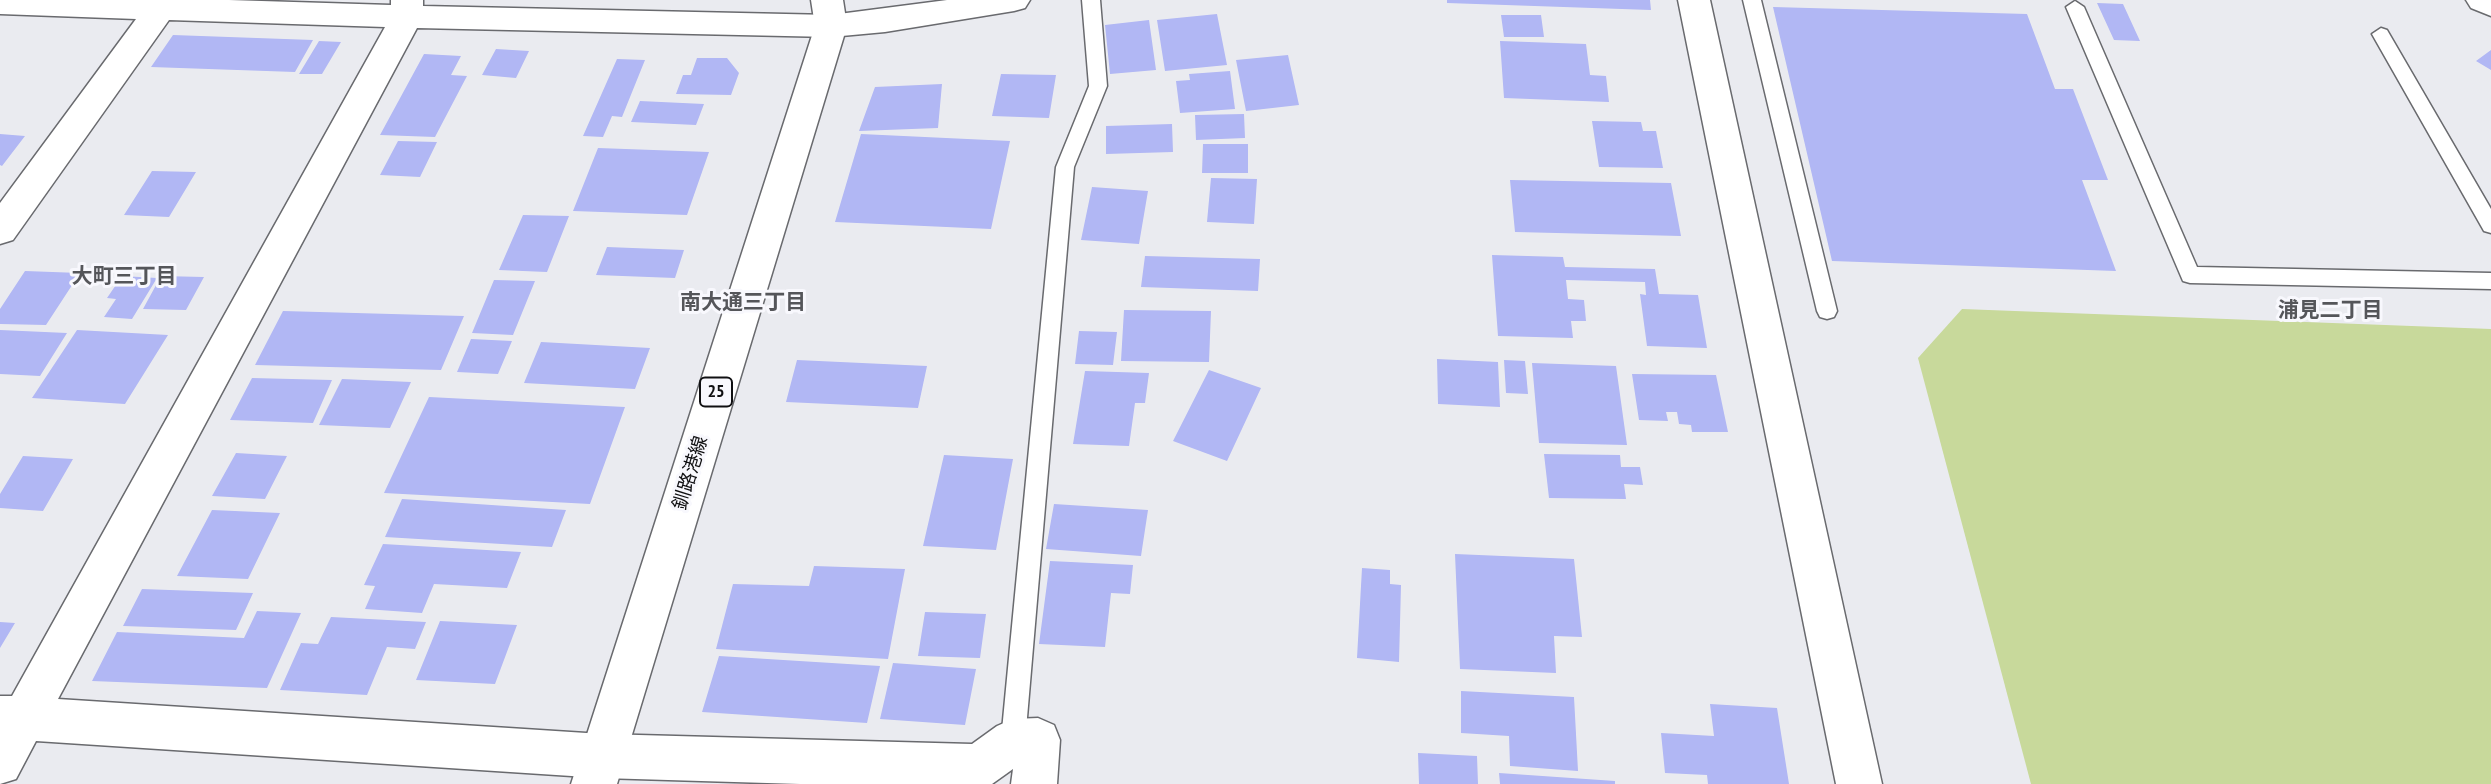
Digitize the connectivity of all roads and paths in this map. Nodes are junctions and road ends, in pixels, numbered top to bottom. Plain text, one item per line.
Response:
1 (1014, 0) edge
2 (1091, 0) edge
3 (1694, 0) edge
4 (1752, 0) edge
5 (2482, 0) edge
6 (0, 3) edge
7 (2491, 5) edge
8 (2075, 7) dead end
9 (160, 9) junction
10 (407, 9) edge
11 (829, 13) edge
12 (2381, 34) dead end
13 (2491, 226) edge
14 (0, 230) edge
15 (2491, 281) edge
16 (1827, 311) dead end
17 (12, 718) edge
18 (1013, 741) junction
19 (0, 763) edge
20 (598, 770) edge
21 (1034, 784) edge
22 (1859, 784) edge

1 - 11 street
2 - 18 lane
3 - 22 street
4 - 16 lane
5 - 7 street
6 - 9 street
8 - 15 lane
9 - 10 street
9 - 14 street
10 - 11 street
10 - 17 street
11 - 20 street, 釧路港線 / 25
12 - 13 lane
17 - 19 street
17 - 20 street
18 - 20 street
18 - 21 street

